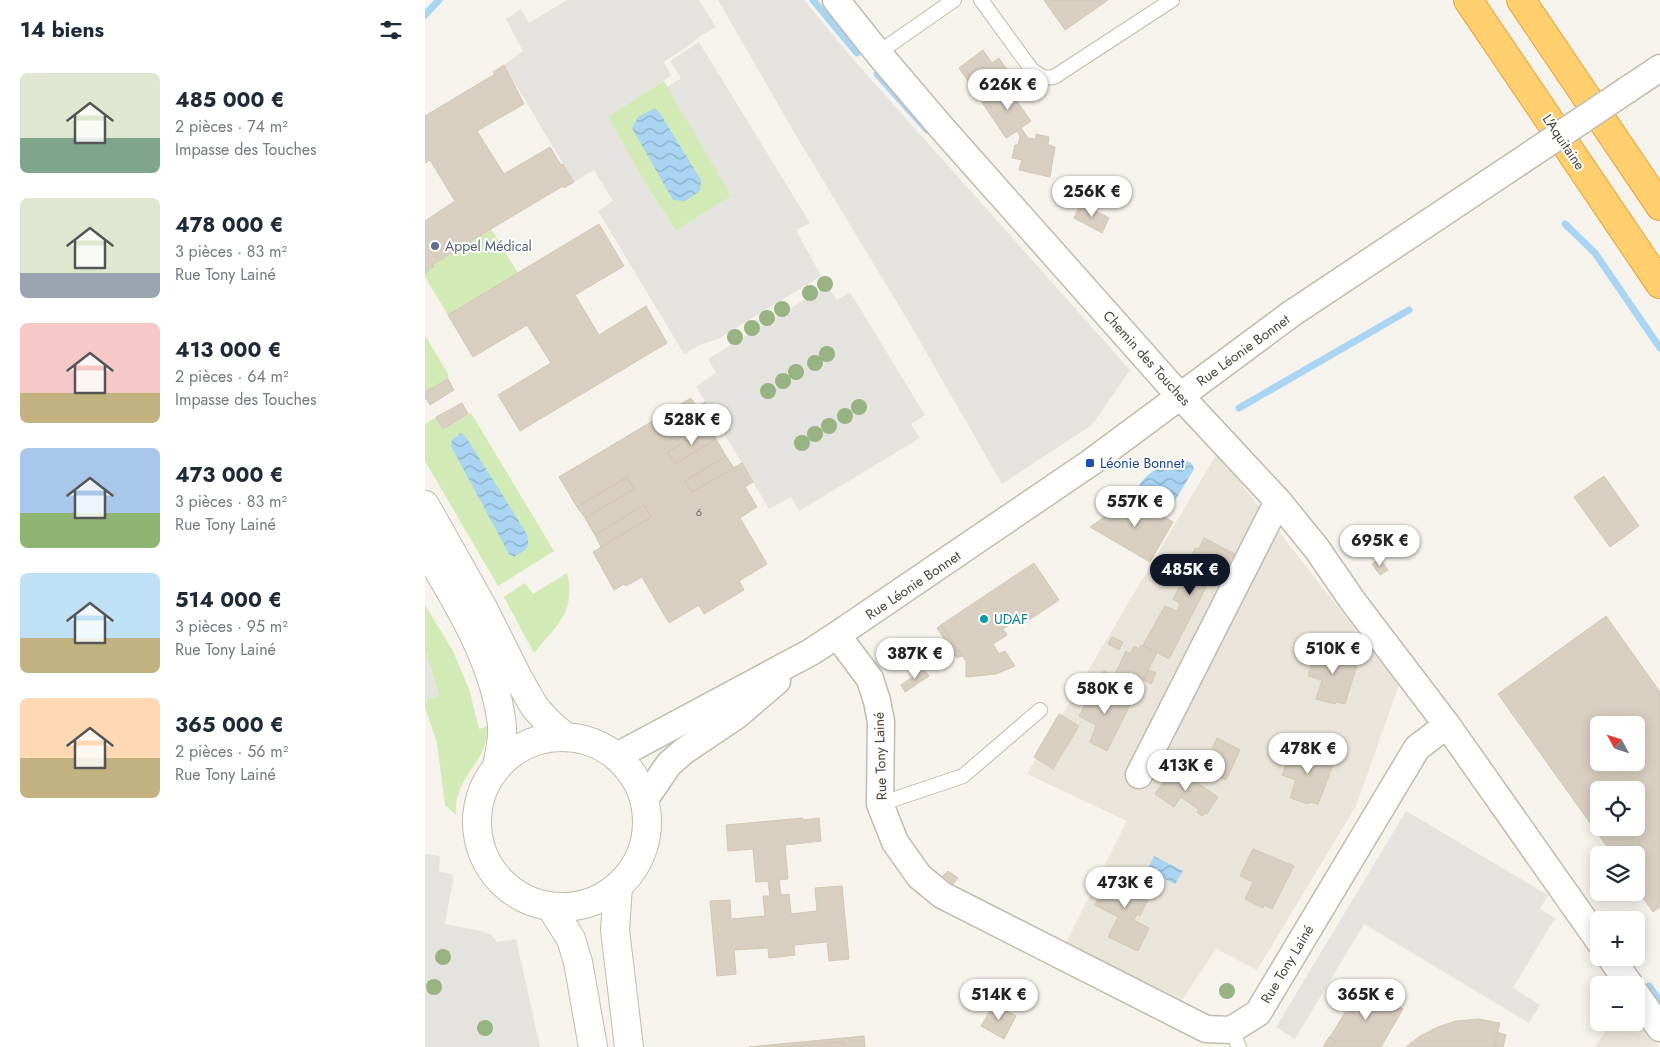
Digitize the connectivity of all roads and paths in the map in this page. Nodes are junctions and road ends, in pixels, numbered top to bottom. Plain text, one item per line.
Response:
1 (836, 0) edge
2 (954, 0) edge
3 (981, 0) edge
4 (1172, 0) edge
5 (1468, 0) edge
6 (1521, 0) edge
7 (878, 53) junction
8 (1660, 68) edge
9 (1660, 206) edge
10 (1660, 284) edge
11 (1180, 396) junction
12 (1278, 501) junction
13 (425, 505) edge
14 (425, 548) edge
15 (837, 635) junction
16 (811, 652) junction
17 (1040, 710) dead end
18 (1447, 725) junction
19 (564, 736) junction
20 (617, 756) junction
21 (497, 767) junction
22 (1139, 775) dead end
23 (645, 799) junction
24 (880, 804) junction
25 (618, 886) junction
26 (551, 907) junction
27 (1590, 928) edge
28 (1645, 1007) edge
29 (1660, 1028) edge
30 (1235, 1038) edge
31 (593, 1047) edge
32 (629, 1047) edge

1 - 7 street, Chemin des Touches
2 - 7 lane
3 - 4 lane
5 - 10 highway, L'Aquitaine
6 - 9 highway
7 - 11 street, Chemin des Touches
8 - 11 street, Rue Léonie Bonnet, bridge
11 - 12 street, Chemin des Touches
11 - 15 street, Rue Léonie Bonnet
12 - 18 street, Chemin des Touches
12 - 22 street
13 - 19 street
14 - 21 street
15 - 16 street, Rue Léonie Bonnet
15 - 24 street, Rue Tony Lainé
16 - 20 street, Rue Léonie Bonnet
16 - 23 street, Rue Léonie Bonnet
17 - 24 lane
18 - 27 street
18 - 30 street, Rue Tony Lainé
19 - 20 street
19 - 21 street
20 - 23 street
21 - 26 street
23 - 25 street
24 - 30 street, Rue Tony Lainé
25 - 26 street
25 - 32 street
26 - 31 street
28 - 29 street

